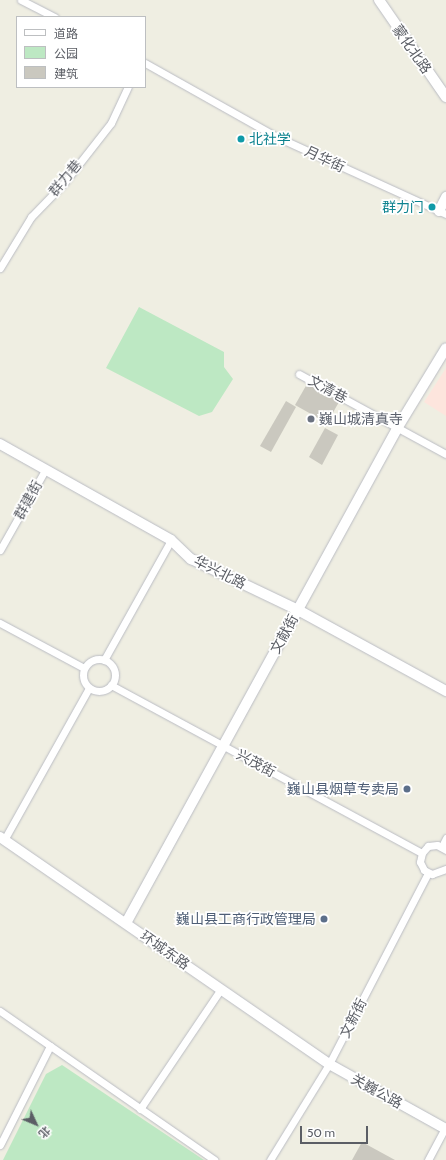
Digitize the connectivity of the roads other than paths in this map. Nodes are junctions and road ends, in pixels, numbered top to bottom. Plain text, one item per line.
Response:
1 (22, 0) edge
2 (379, 0) edge
3 (53, 16) edge
4 (146, 64) edge
5 (128, 88) edge
6 (446, 97) edge
7 (446, 197) edge
8 (443, 213) edge
9 (0, 268) edge
10 (446, 348) edge
11 (299, 374) dead end
12 (398, 427) junction
13 (0, 444) edge
14 (446, 454) edge
15 (45, 470) junction
16 (171, 540) junction
17 (0, 550) edge
18 (298, 610) junction
19 (0, 623) edge
20 (104, 660) junction
21 (84, 668) junction
22 (111, 685) junction
23 (89, 688) junction
24 (446, 690) edge
25 (223, 746) junction
26 (2, 838) edge
27 (446, 838) edge
28 (444, 848) edge
29 (422, 853) junction
30 (446, 869) edge
31 (428, 872) junction
32 (126, 923) junction
33 (221, 989) junction
34 (0, 1011) edge
35 (50, 1046) junction
36 (329, 1064) junction
37 (140, 1109) junction
38 (445, 1128) edge
39 (0, 1145) edge
40 (214, 1160) edge
41 (270, 1160) edge
42 (428, 1160) edge

1 - 3 street
2 - 6 main road, 蒙化北路
4 - 8 street, 月华街
5 - 9 street, 群力巷
7 - 8 main road
10 - 12 main road, 文献街
11 - 12 street, 文清巷
12 - 14 street, 文清巷
12 - 18 main road, 文献街
13 - 15 main road, 华兴北路
15 - 16 main road, 华兴北路
15 - 17 street, 群建街
16 - 18 main road, 华兴北路
16 - 20 street
18 - 24 main road, 华兴北路
18 - 25 main road, 文献街
19 - 21 street
20 - 21 street
20 - 22 street
21 - 23 street
22 - 23 street
22 - 25 street, 兴茂街
23 - 26 street
25 - 29 street, 兴茂街
25 - 32 main road, 文献街
26 - 32 main road, 环城东路
27 - 28 street
28 - 29 street
29 - 31 street
30 - 31 street
31 - 36 street, 文新街
32 - 33 main road, 环城东路
33 - 36 main road, 环城东路
33 - 37 street
34 - 35 street
35 - 37 street
35 - 39 street
36 - 38 main road, 关巍公路
36 - 41 street, 文新街
37 - 40 street
38 - 42 street

